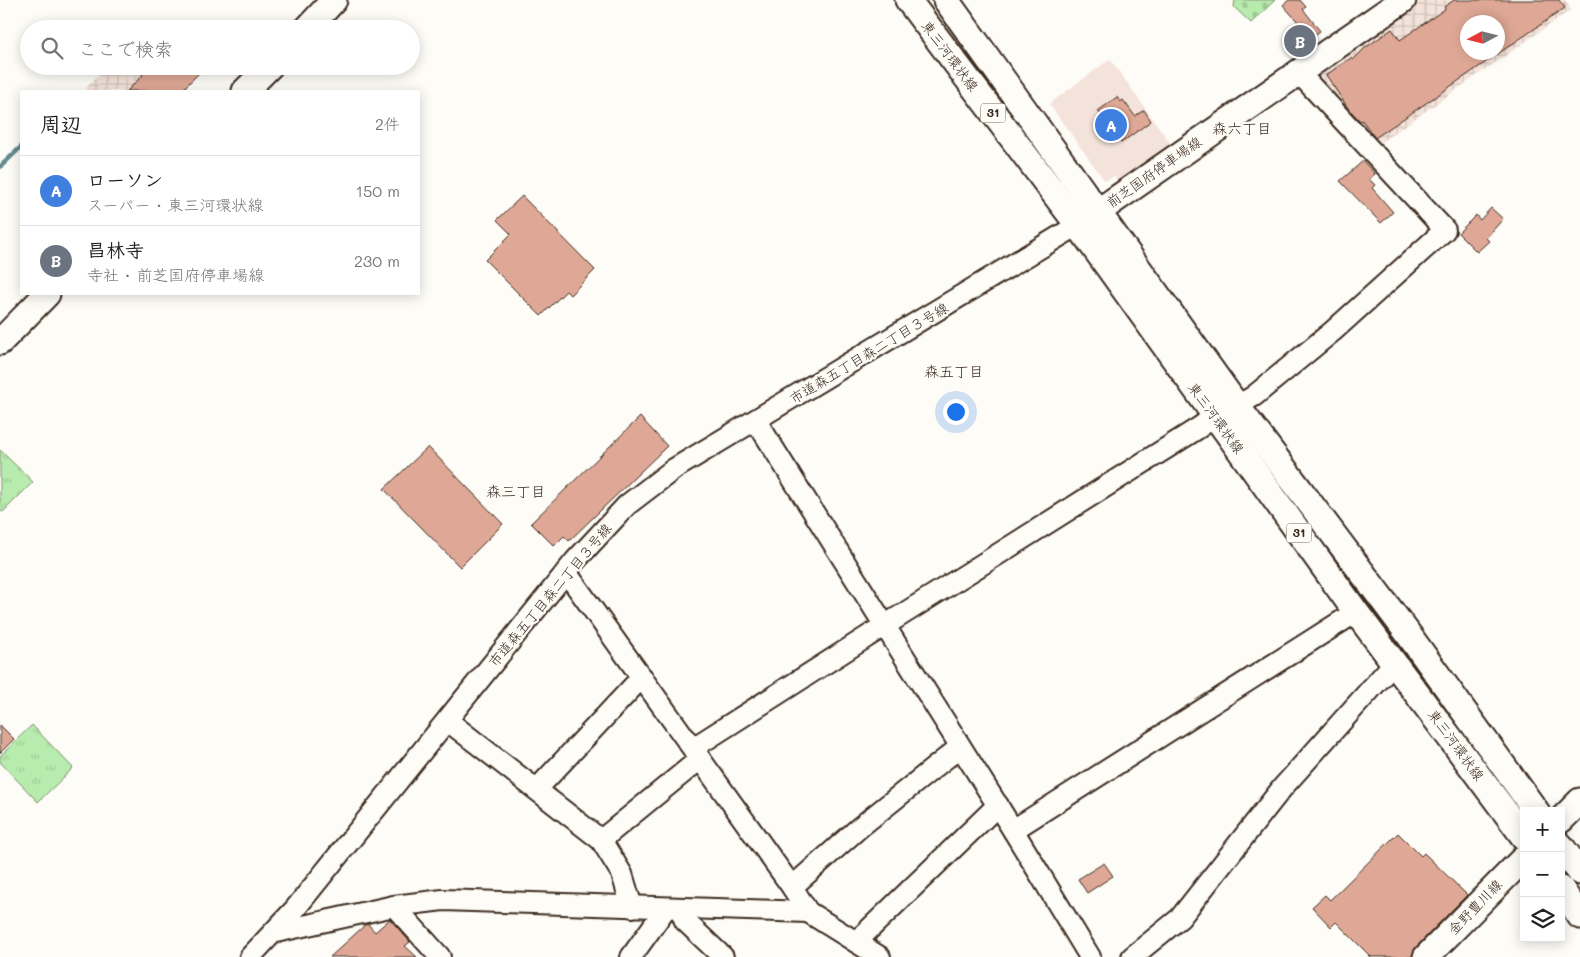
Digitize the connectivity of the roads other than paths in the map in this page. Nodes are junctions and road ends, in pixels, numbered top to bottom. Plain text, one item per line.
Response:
1 (334, 0) edge
2 (908, 0) edge
3 (946, 0) edge
4 (1404, 0) edge
5 (315, 20) edge
6 (1299, 73) junction
7 (261, 75) edge
8 (247, 90) edge
9 (1088, 219) junction
10 (46, 295) edge
11 (0, 342) edge
12 (1237, 406) junction
13 (1214, 416) junction
14 (754, 423) junction
15 (566, 572) junction
16 (1356, 612) junction
17 (884, 626) junction
18 (1395, 662) junction
19 (642, 677) junction
20 (448, 721) junction
21 (960, 747) junction
22 (697, 754) junction
23 (537, 789) junction
24 (1580, 801) edge
25 (998, 805) junction
26 (1533, 807) edge
27 (1565, 816) edge
28 (1013, 830) junction
29 (1520, 832) edge
30 (601, 840) junction
31 (1565, 851) edge
32 (1520, 862) edge
33 (1580, 872) edge
34 (792, 887) junction
35 (1565, 895) edge
36 (394, 906) junction
37 (632, 907) junction
38 (673, 908) junction
39 (808, 912) junction
40 (1580, 916) edge
41 (276, 932) junction
42 (856, 942) junction
43 (250, 957) edge
44 (440, 957) edge
45 (631, 957) edge
46 (723, 957) edge
47 (880, 957) edge
48 (1090, 957) edge
49 (1132, 957) edge
50 (1426, 957) edge

1 - 5 main road
2 - 9 main road, 東三河環状線 / 31
3 - 9 main road, 東三河環状線 / 31
4 - 6 main road, 前芝国府停車場線
6 - 9 main road, 前芝国府停車場線
6 - 12 street
7 - 8 main road
9 - 12 main road, 東三河環状線 / 31
9 - 13 main road, 東三河環状線 / 31
9 - 14 street, 市道森五丁目森二丁目３号線
10 - 11 main road
12 - 26 main road, 東三河環状線 / 31
13 - 16 main road, 東三河環状線 / 31
13 - 17 street
14 - 15 street, 市道森五丁目森二丁目３号線
14 - 17 street
15 - 19 street
15 - 20 street, 市道森五丁目森二丁目３号線
16 - 18 main road, 東三河環状線 / 31
16 - 28 street
17 - 21 street
17 - 22 street
18 - 29 main road, 東三河環状線 / 31
18 - 49 street
19 - 22 street
19 - 23 street
20 - 23 street
20 - 41 street, 市道森五丁目森二丁目３号線
21 - 25 street
21 - 34 street
22 - 30 street
22 - 34 street
23 - 30 street
24 - 27 main road
25 - 28 street
25 - 42 street
28 - 48 street
30 - 37 street
31 - 33 main road
32 - 50 main road, 金野豊川線
34 - 39 street
35 - 40 main road
36 - 37 street
36 - 41 street
36 - 44 street
37 - 38 street
38 - 39 street
38 - 45 street
38 - 46 street
39 - 42 street
41 - 43 street, 市道森五丁目森二丁目３号線
42 - 47 street

